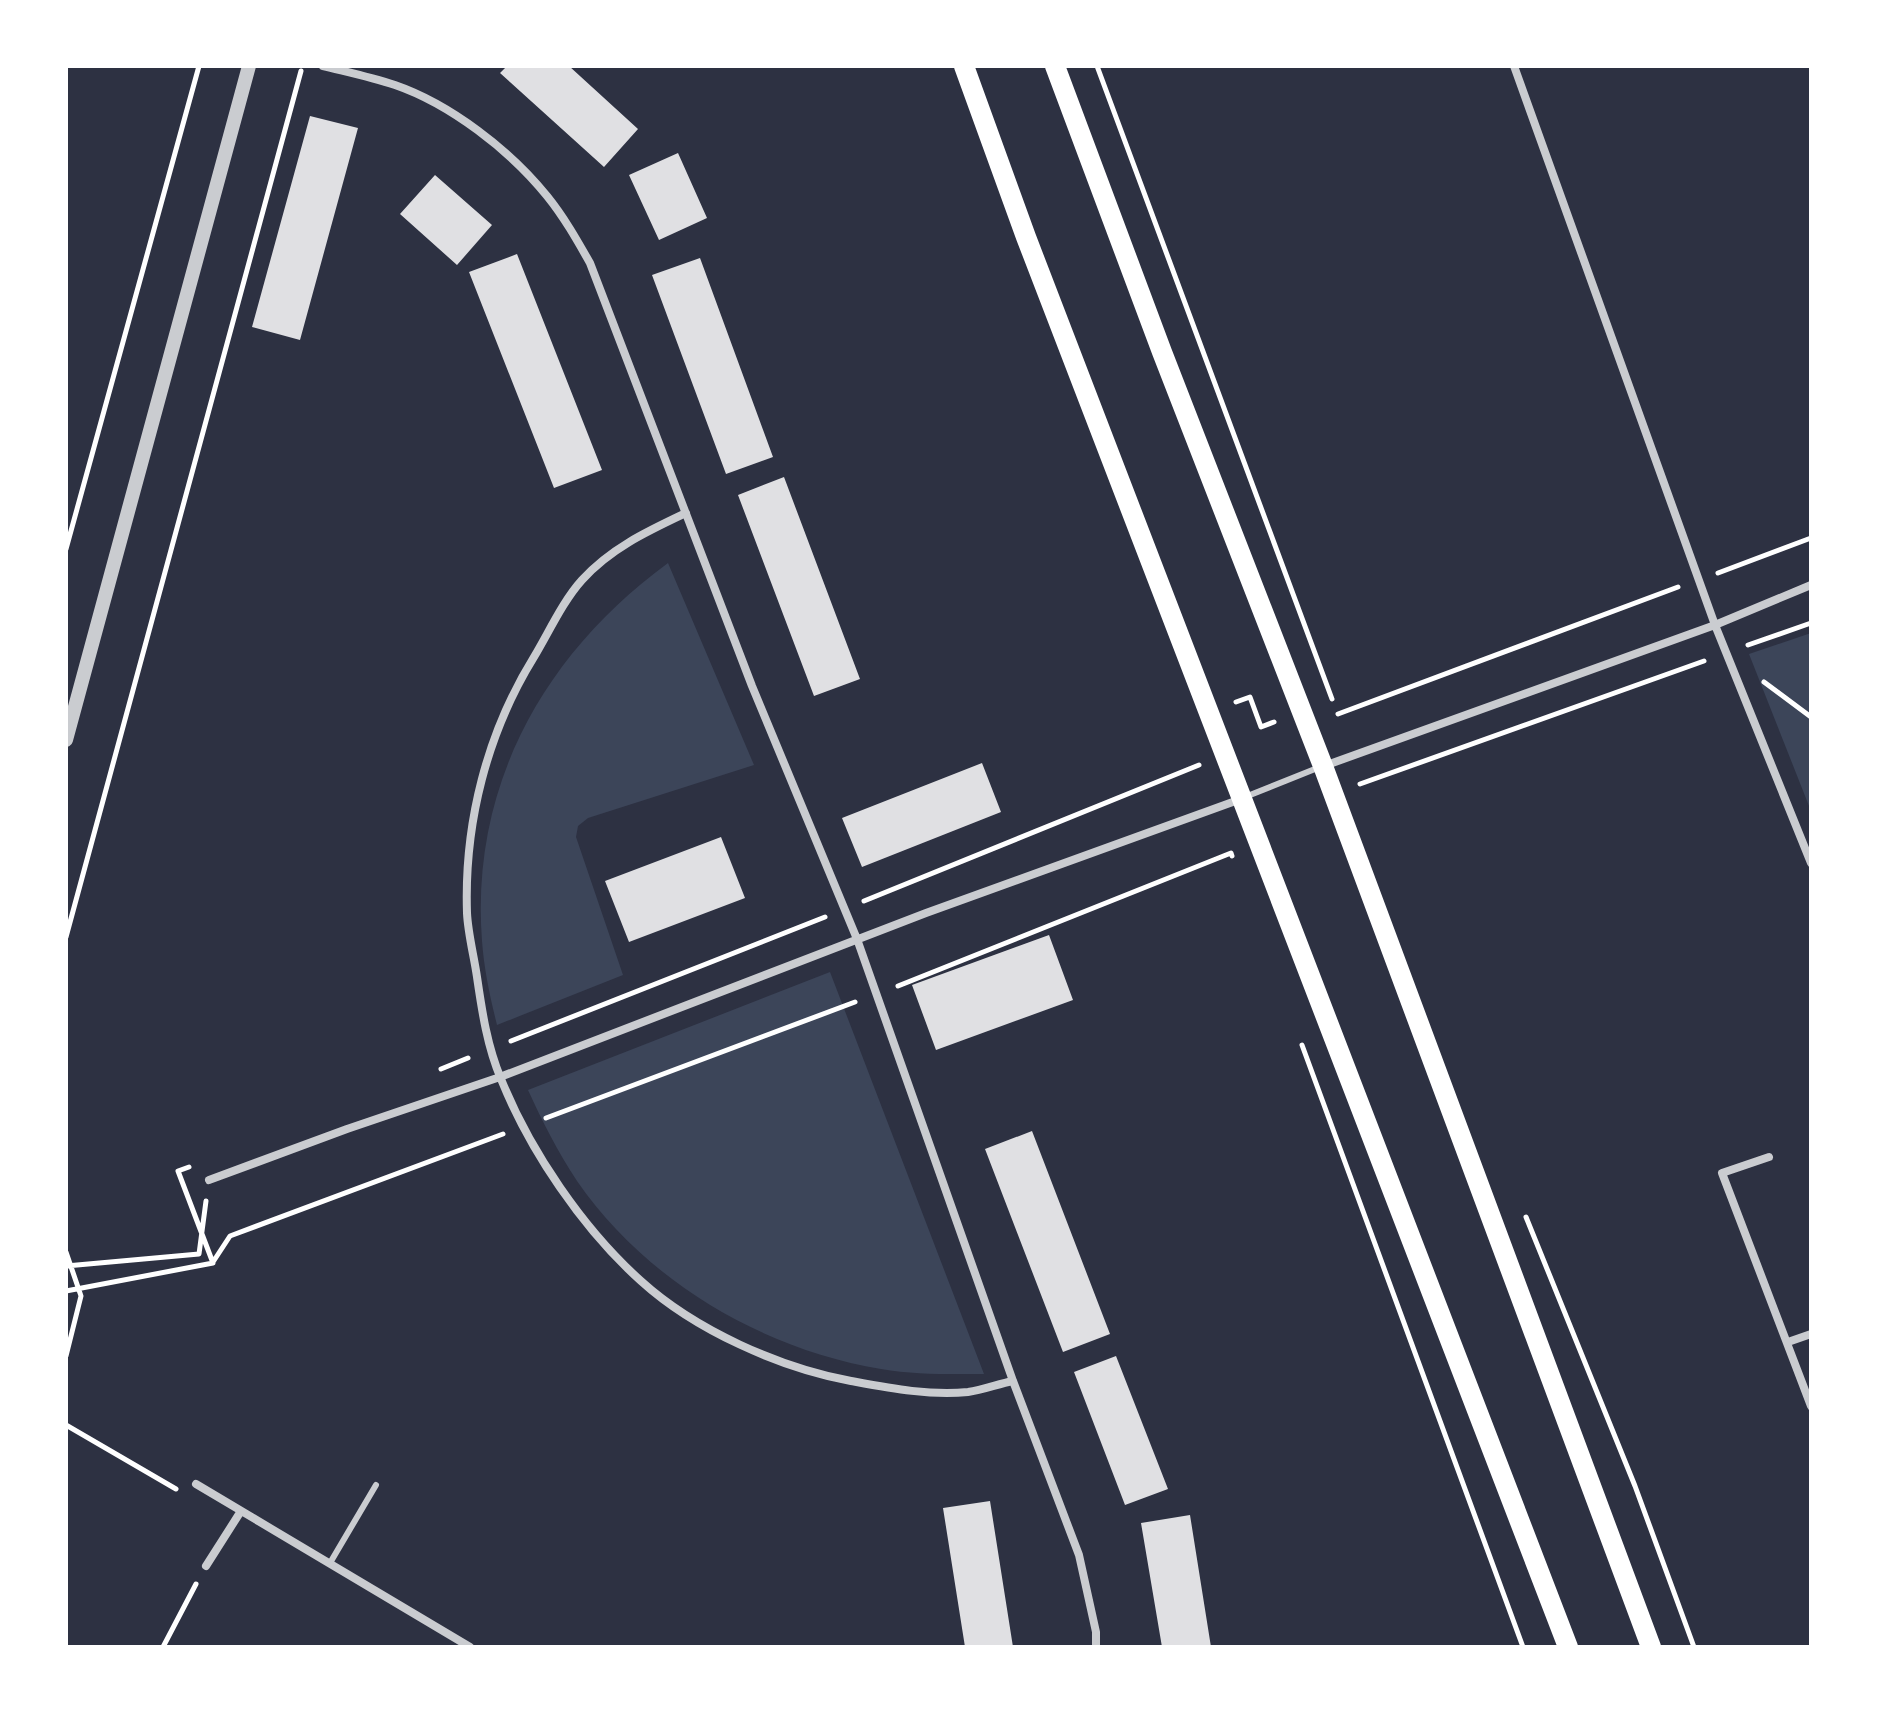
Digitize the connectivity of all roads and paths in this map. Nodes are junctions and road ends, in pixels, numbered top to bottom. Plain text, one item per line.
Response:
1 (199, 66) edge
2 (249, 66) edge
3 (302, 66) edge
4 (323, 66) edge
5 (964, 66) edge
6 (1055, 66) edge
7 (1097, 66) edge
8 (1514, 66) edge
9 (686, 513) junction
10 (1811, 538) edge
11 (66, 549) edge
12 (1698, 579) junction
13 (1811, 585) edge
14 (1811, 623) edge
15 (1715, 625) junction
16 (1726, 653) junction
17 (1332, 699) junction
18 (1209, 712) junction
19 (1302, 712) junction
20 (66, 740) edge
21 (1323, 766) junction
22 (1355, 786) dead end
23 (1242, 798) junction
24 (1811, 863) edge
25 (1236, 868) dead end
26 (66, 937) edge
27 (857, 939) junction
28 (877, 995) junction
29 (1297, 1033) dead end
30 (500, 1077) junction
31 (523, 1126) junction
32 (1769, 1157) dead end
33 (209, 1180) joint
34 (66, 1252) edge
35 (213, 1263) dead end
36 (69, 1266) edge
37 (1811, 1334) edge
38 (1788, 1342) junction
39 (66, 1356) edge
40 (1013, 1381) junction
41 (1811, 1406) edge
42 (66, 1425) edge
43 (196, 1484) joint
44 (376, 1485) dead end
45 (241, 1511) junction
46 (330, 1563) junction
47 (206, 1566) joint
48 (163, 1647) edge
49 (470, 1647) edge
50 (1096, 1647) edge
51 (1523, 1647) edge
52 (1568, 1647) edge
53 (1651, 1647) edge

1 - 11 path
2 - 20 street
3 - 26 path
4 - 9 street
5 - 18 main road
6 - 19 main road
7 - 17 path
8 - 12 street
9 - 27 street
9 - 30 street
10 - 12 path
12 - 15 street
12 - 17 path
13 - 15 street
14 - 16 path
15 - 16 street
15 - 21 street
16 - 22 path
16 - 24 street
17 - 19 path
18 - 19 path
18 - 23 main road
19 - 21 main road
21 - 23 lane
21 - 53 main road
23 - 27 street
23 - 52 main road
25 - 28 path
27 - 28 street
27 - 30 street
28 - 31 path
28 - 40 street
29 - 51 path
30 - 31 street
30 - 33 street
31 - 35 path
31 - 40 street
32 - 38 street
33 - 36 path
34 - 36 path
36 - 39 path
37 - 38 street
38 - 41 street
40 - 50 street
42 - 43 path
43 - 45 street
44 - 46 lane
45 - 46 street
45 - 47 street
46 - 49 street
47 - 48 path

